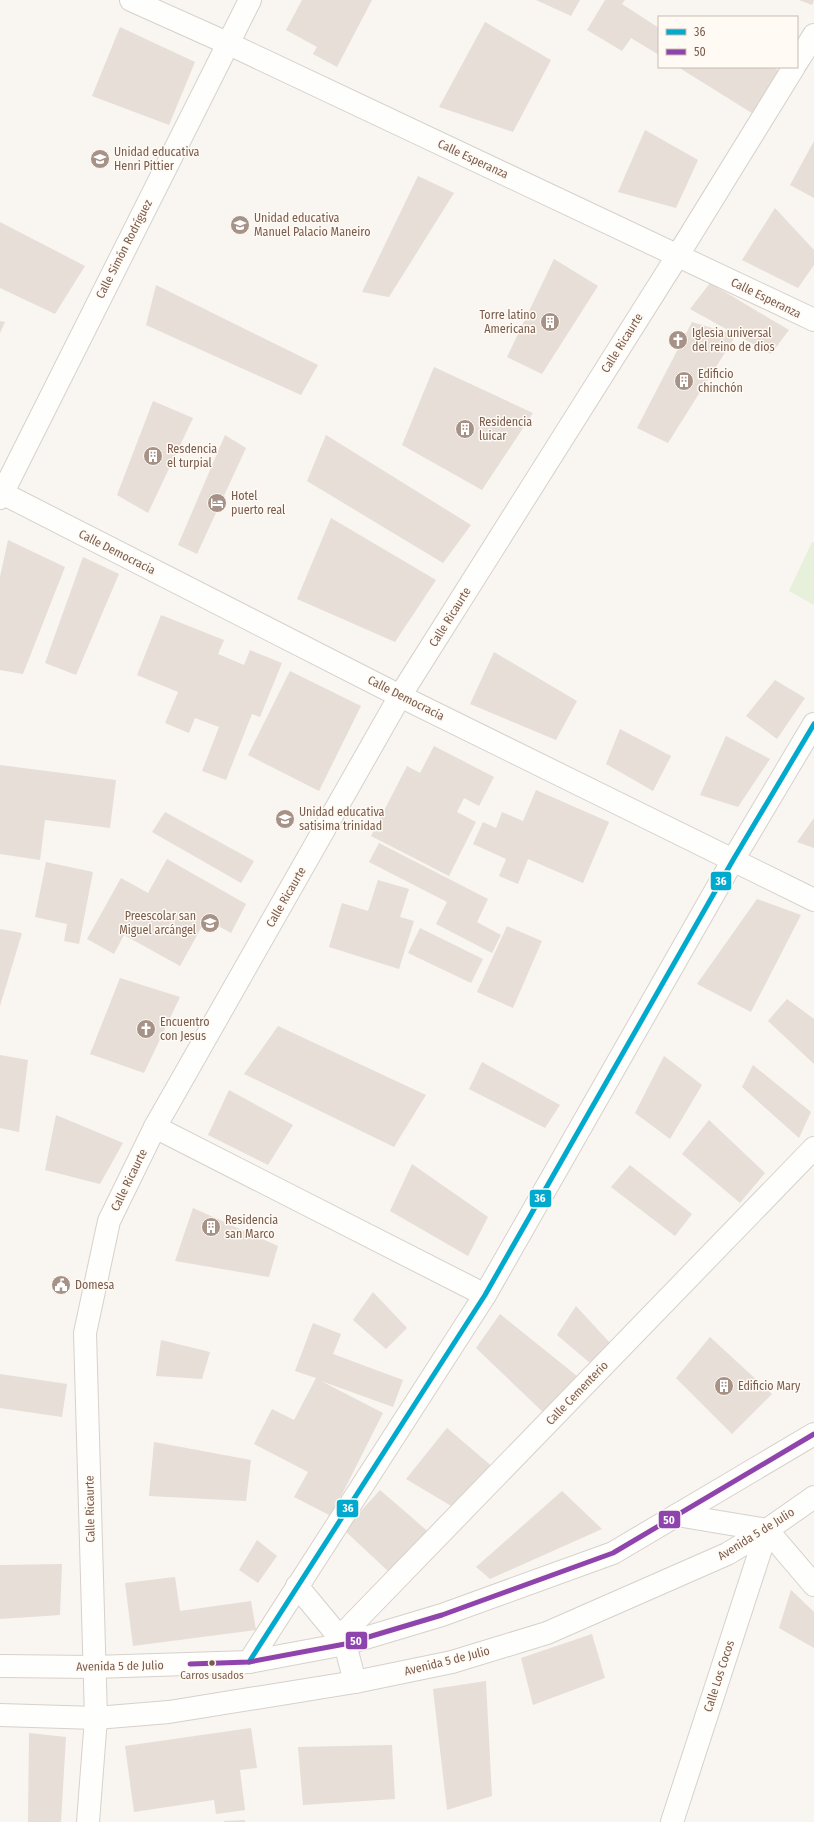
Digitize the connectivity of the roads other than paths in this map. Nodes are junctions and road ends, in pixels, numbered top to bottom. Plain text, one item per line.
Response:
1 (131, 0) edge
2 (250, 0) edge
3 (814, 35) edge
4 (227, 43) junction
5 (798, 60) edge
6 (793, 68) edge
7 (678, 256) junction
8 (814, 320) edge
9 (1, 495) edge
10 (400, 696) junction
11 (814, 724) edge
12 (733, 860) junction
13 (814, 900) edge
14 (156, 1127) junction
15 (814, 1148) edge
16 (485, 1294) junction
17 (814, 1434) edge
18 (814, 1497) edge
19 (677, 1515) junction
20 (767, 1530) junction
21 (814, 1585) edge
22 (297, 1586) junction
23 (343, 1641) junction
24 (249, 1662) junction
25 (0, 1666) edge
26 (94, 1667) junction
27 (355, 1682) junction
28 (0, 1715) edge
29 (96, 1718) junction
30 (88, 1822) edge
31 (672, 1822) edge

1 - 4 street, Calle Esperanza
2 - 4 street, Calle Simón Rodríguez
3 - 5 street
4 - 7 street, Calle Esperanza
4 - 9 street, Calle Simón Rodríguez
6 - 7 street, Calle Ricaurte
7 - 8 street, Calle Esperanza
7 - 10 street, Calle Ricaurte
9 - 10 street, Calle Democracia
10 - 12 street, Calle Democracia
10 - 14 street, Calle Ricaurte
11 - 12 street
12 - 13 street, Calle Democracia
12 - 16 street
14 - 16 street
14 - 26 street, Calle Ricaurte
15 - 23 street, Calle Cementerio
16 - 22 street
17 - 19 street, Avenida 5 de Julio
18 - 20 street, Avenida 5 de Julio
19 - 20 street
19 - 23 street, Avenida 5 de Julio
20 - 21 street
20 - 27 street, Avenida 5 de Julio
20 - 31 street, Calle Los Cocos
22 - 23 street
22 - 24 street
23 - 24 street, Avenida 5 de Julio
23 - 27 street
24 - 26 street, Avenida 5 de Julio
25 - 26 street, Avenida 5 de Julio
26 - 29 street, Calle Ricaurte
27 - 29 street, Avenida 5 de Julio
28 - 29 street, Avenida 5 de Julio
29 - 30 street, Calle Ricaurte

